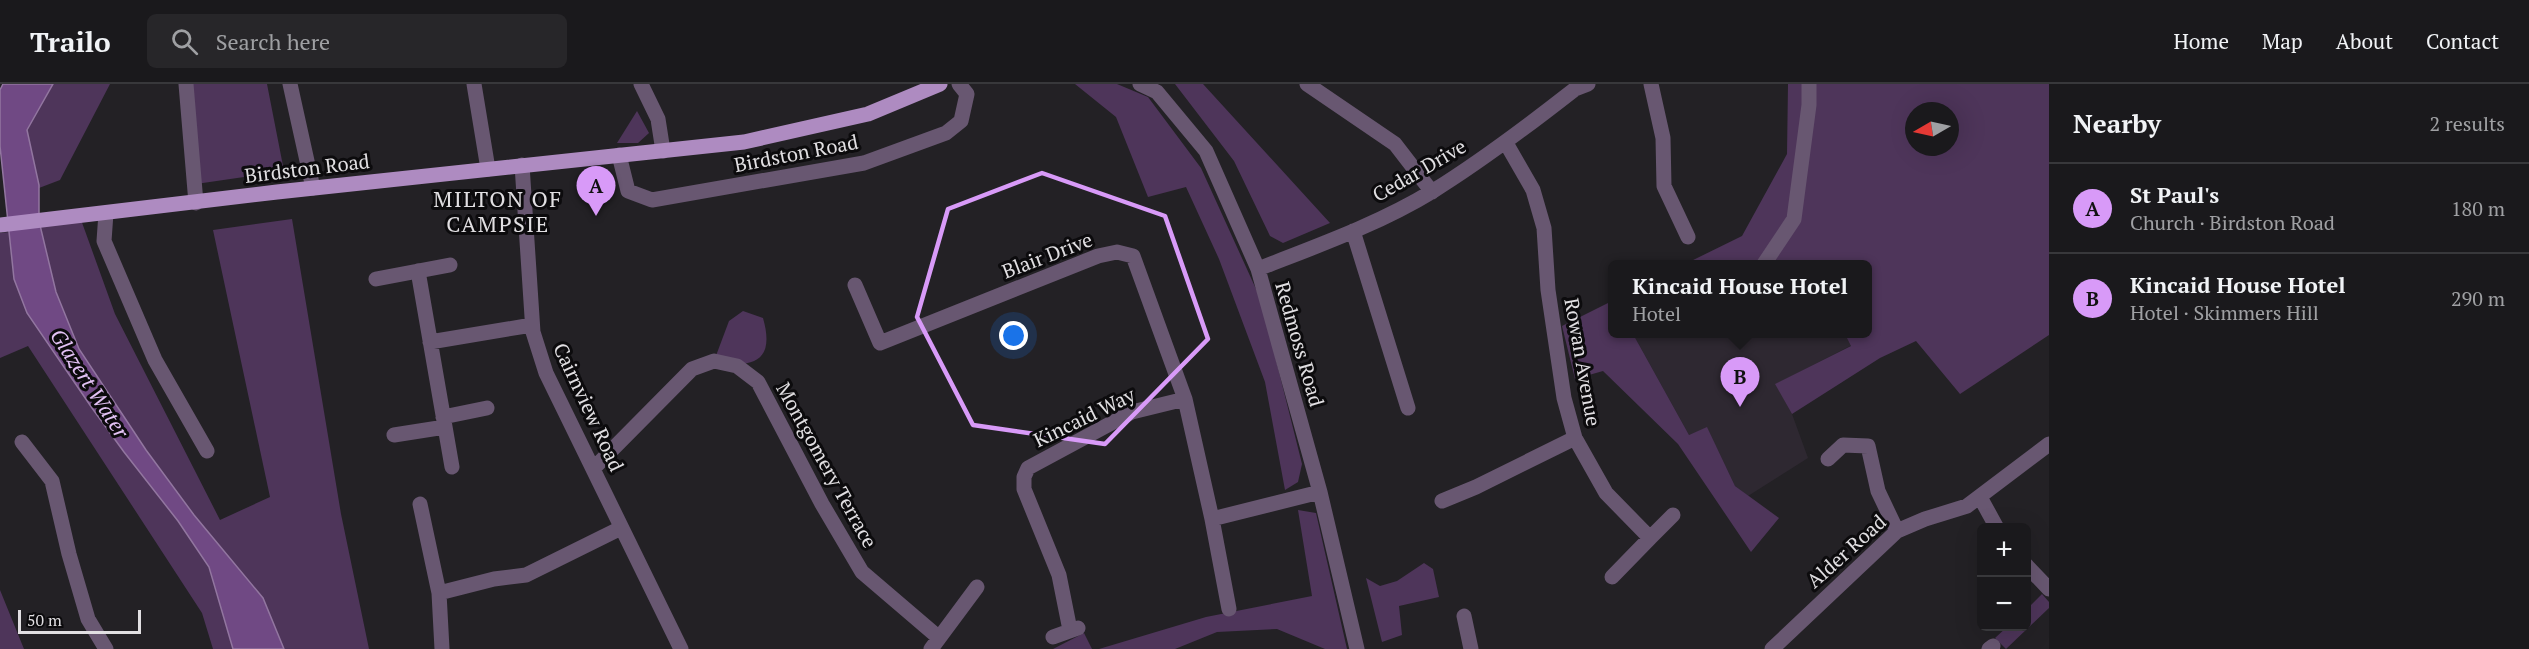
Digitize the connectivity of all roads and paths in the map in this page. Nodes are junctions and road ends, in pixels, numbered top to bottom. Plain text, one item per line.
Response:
1 (186, 84) edge
2 (290, 84) edge
3 (474, 84) edge
4 (641, 84) edge
5 (940, 84) edge
6 (959, 84) edge
7 (1140, 84) edge
8 (1307, 84) edge
9 (1651, 84) edge
10 (1809, 84) edge
11 (1578, 86) edge
12 (1506, 143) junction
13 (663, 151) junction
14 (619, 155) junction
15 (522, 165) junction
16 (488, 169) junction
17 (313, 188) junction
18 (1432, 192) junction
19 (196, 202) junction
20 (106, 213) junction
21 (0, 225) edge
22 (1353, 231) junction
23 (1688, 237) dead end
24 (1767, 260) edge
25 (450, 265) dead end
26 (1258, 269) junction
27 (418, 271) junction
28 (376, 279) dead end
29 (855, 285) dead end
30 (532, 325) junction
31 (430, 342) junction
32 (1185, 399) junction
33 (487, 408) dead end
34 (1408, 408) dead end
35 (444, 422) junction
36 (394, 435) dead end
37 (1575, 438) junction
38 (22, 442) dead end
39 (2049, 444) edge
40 (207, 451) dead end
41 (1828, 459) dead end
42 (452, 467) dead end
43 (593, 469) junction
44 (1320, 492) junction
45 (1980, 497) junction
46 (1442, 501) dead end
47 (420, 504) dead end
48 (1673, 515) dead end
49 (1212, 519) junction
50 (1994, 523) edge
51 (621, 528) junction
52 (1897, 531) junction
53 (1650, 538) junction
54 (2031, 570) edge
55 (1612, 577) dead end
56 (977, 587) dead end
57 (2049, 589) edge
58 (439, 593) junction
59 (1229, 609) dead end
60 (1464, 616) dead end
61 (1053, 637) dead end
62 (935, 643) edge
63 (106, 649) edge
64 (442, 649) edge
65 (681, 649) edge
66 (1357, 649) edge
67 (1471, 649) edge
68 (1772, 649) edge

1 - 19 street
2 - 17 street
3 - 16 street
4 - 13 street
5 - 13 main road, Birdston Road
6 - 14 street, Birdston Road
7 - 26 street, Redmoss Road
8 - 18 street
9 - 23 street
10 - 24 street
11 - 12 street, Cedar Drive
12 - 18 street, Cedar Drive
12 - 37 street, Rowan Avenue
13 - 14 main road, Birdston Road
14 - 15 main road, Birdston Road
15 - 16 main road, Birdston Road
15 - 30 street, Cairnview Road
16 - 17 main road, Birdston Road
17 - 19 main road, Birdston Road
18 - 22 street, Cedar Drive
19 - 20 main road, Birdston Road
20 - 21 main road, Birdston Road
20 - 40 street
22 - 26 street, Cedar Drive
22 - 34 street
25 - 27 street
26 - 44 street, Redmoss Road
27 - 28 street
27 - 31 street
29 - 32 street, Blair Drive
30 - 31 street
30 - 43 street, Cairnview Road
31 - 35 street
32 - 49 street, Blair Drive
32 - 61 street, Kincaid Way
33 - 35 street
35 - 36 street
35 - 42 street
37 - 46 street
37 - 53 street, Rowan Avenue
38 - 63 street
39 - 45 street, Alder Road
41 - 52 street
43 - 51 street, Cairnview Road
43 - 62 street, Montgomery Terrace
44 - 49 street
44 - 66 street, Redmoss Road
45 - 50 street
45 - 52 street, Alder Road
47 - 58 street
48 - 53 street
49 - 59 street, Blair Drive
51 - 58 street
51 - 65 street, Cairnview Road
52 - 68 street, Alder Road
53 - 55 street
54 - 57 street
56 - 62 street
58 - 64 street
60 - 67 street

